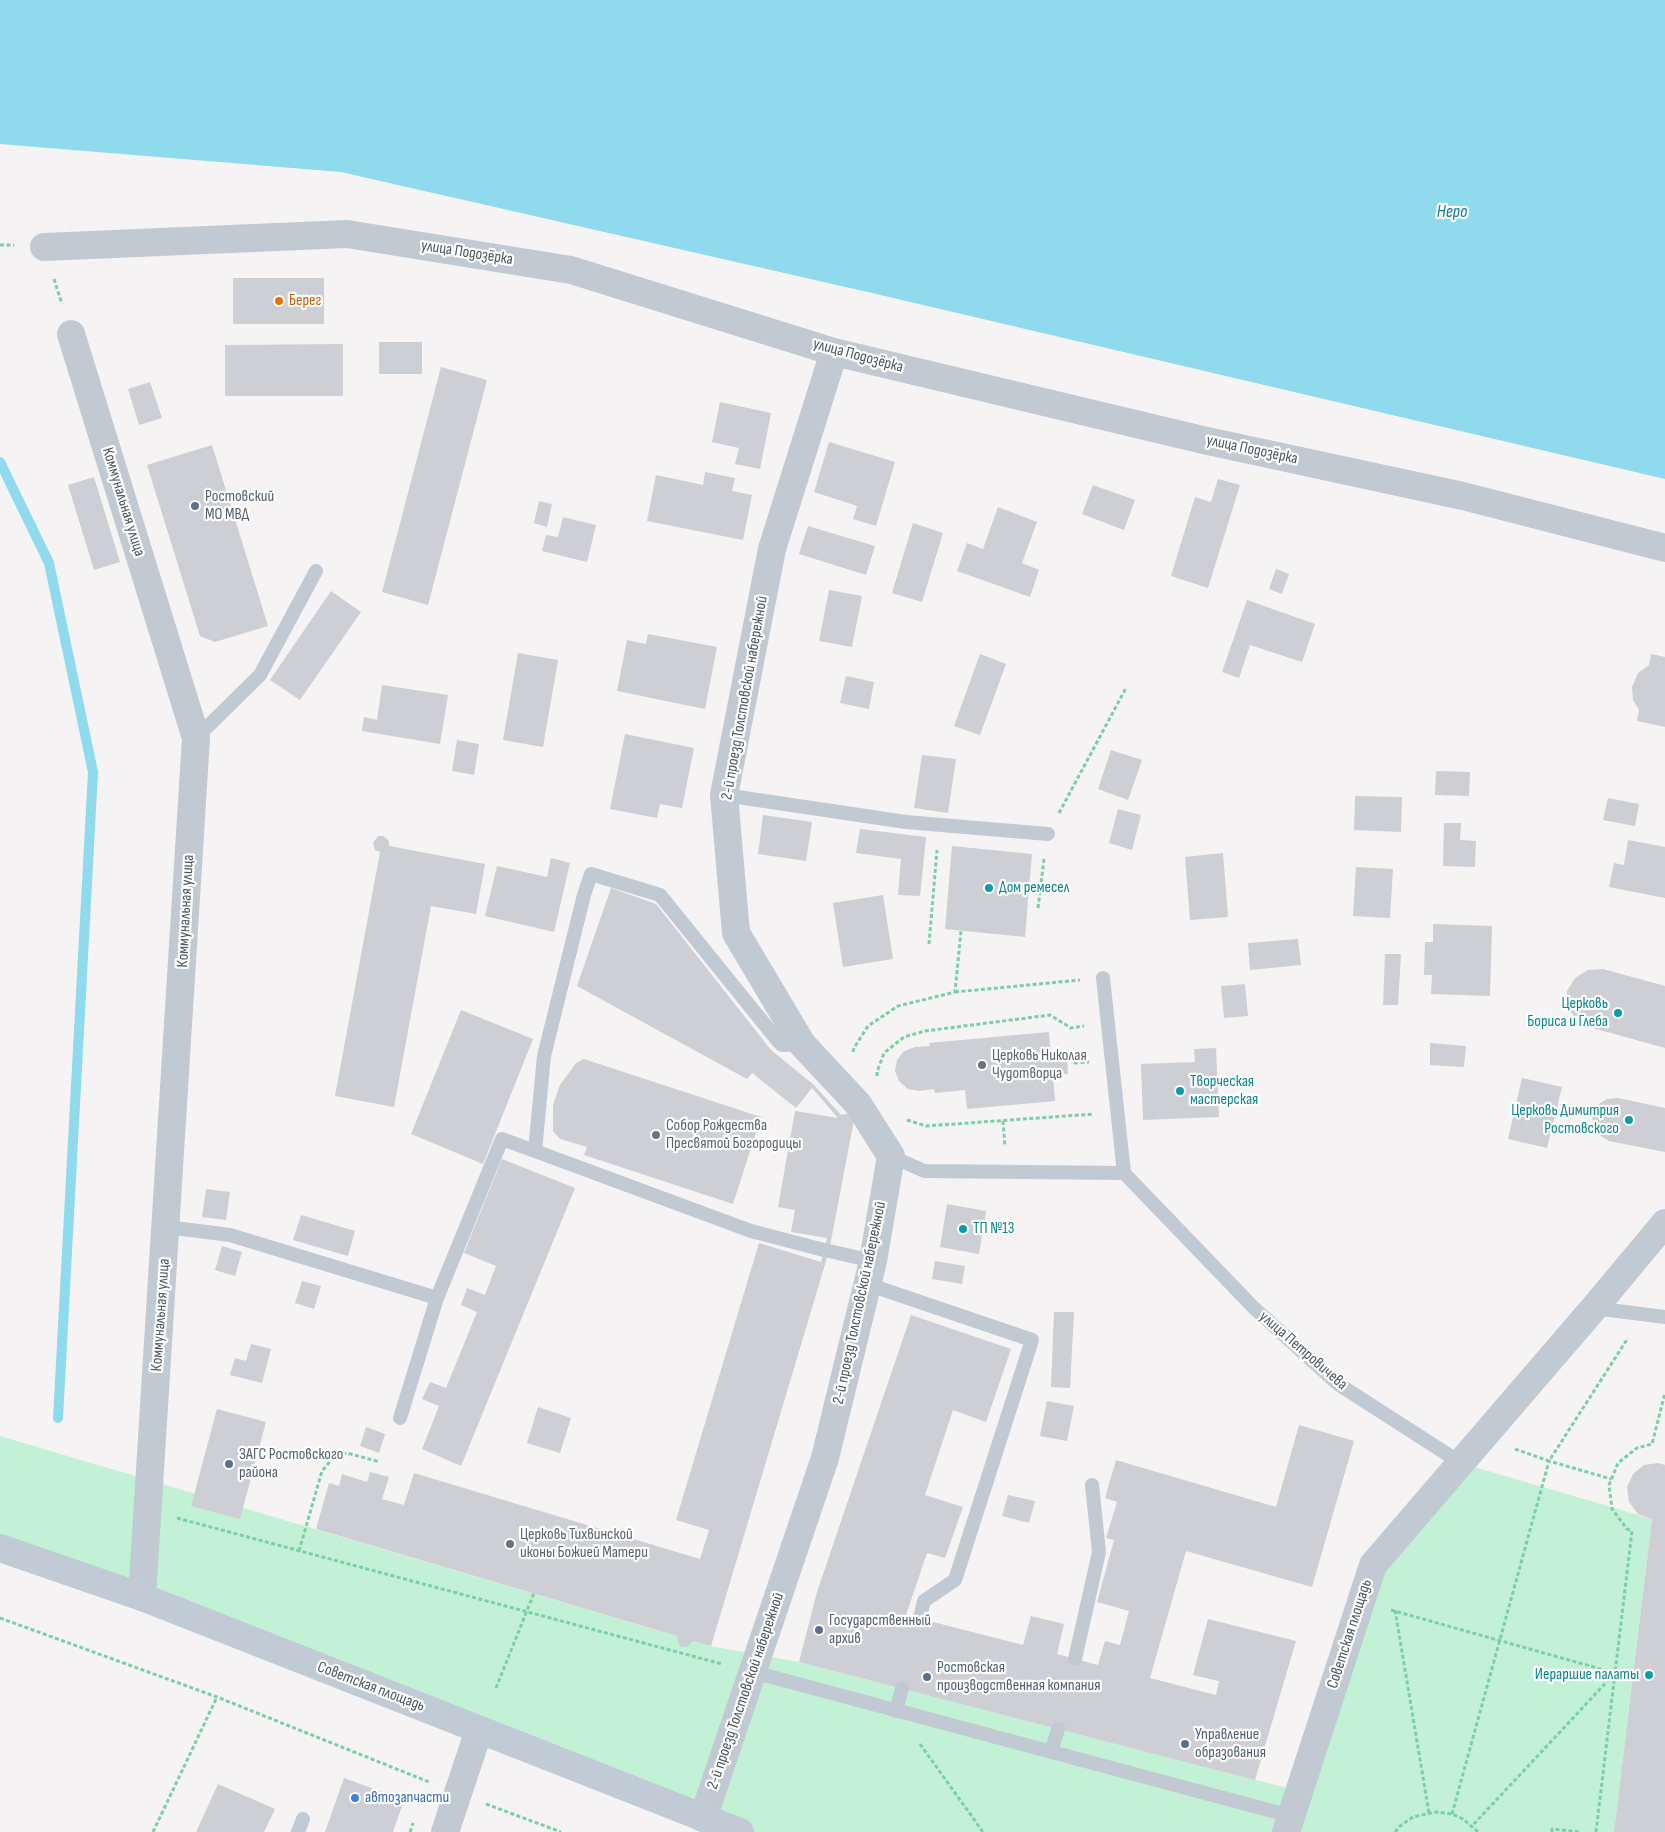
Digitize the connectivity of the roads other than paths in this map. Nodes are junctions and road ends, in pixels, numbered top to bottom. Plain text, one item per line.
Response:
1 (44, 247) road end
2 (71, 334) road end
3 (834, 352) junction
4 (1665, 548) edge
5 (316, 571) dead end
6 (196, 738) junction
7 (724, 795) junction
8 (1048, 834) road end
9 (1103, 978) road end
10 (802, 1044) junction
11 (535, 1151) junction
12 (891, 1156) junction
13 (1124, 1173) junction
14 (1665, 1223) edge
15 (166, 1227) junction
16 (870, 1272) junction
17 (437, 1298) junction
18 (1594, 1308) junction
19 (1665, 1317) edge
20 (400, 1418) dead end
21 (1461, 1463) junction
22 (1092, 1485) dead end
23 (0, 1548) edge
24 (142, 1597) junction
25 (920, 1618) dead end
26 (1075, 1659) dead end
27 (753, 1672) junction
28 (902, 1688) dead end
29 (896, 1711) junction
30 (1058, 1729) dead end
31 (480, 1730) junction
32 (1051, 1752) junction
33 (703, 1818) junction
34 (1289, 1824) edge
35 (445, 1832) edge
36 (740, 1832) edge

1 - 3 street, улица Подозёрка
2 - 6 street, Коммунальная улица
3 - 4 street, улица Подозёрка
3 - 7 street, 2-й проезд Толстовской набережной
5 - 6 lane
6 - 15 street, Коммунальная улица
7 - 8 lane
7 - 10 street, 2-й проезд Толстовской набережной
9 - 13 lane
10 - 11 lane
10 - 12 street, 2-й проезд Толстовской набережной
11 - 16 lane
11 - 17 lane
12 - 13 lane
12 - 16 street, 2-й проезд Толстовской набережной
13 - 21 lane, улица Петровичева
14 - 18 street
15 - 17 lane
15 - 24 street, Коммунальная улица
16 - 25 lane
16 - 27 street, 2-й проезд Толстовской набережной
17 - 20 lane
18 - 19 lane
18 - 21 street
21 - 34 street, Советская площадь
22 - 26 lane
23 - 24 street, Советская площадь
24 - 31 street, Советская площадь
27 - 29 lane
27 - 33 street, 2-й проезд Толстовской набережной
28 - 29 lane
29 - 32 lane
30 - 32 lane
31 - 33 street, Советская площадь
31 - 35 street
32 - 34 lane
33 - 36 street, Советская площадь

